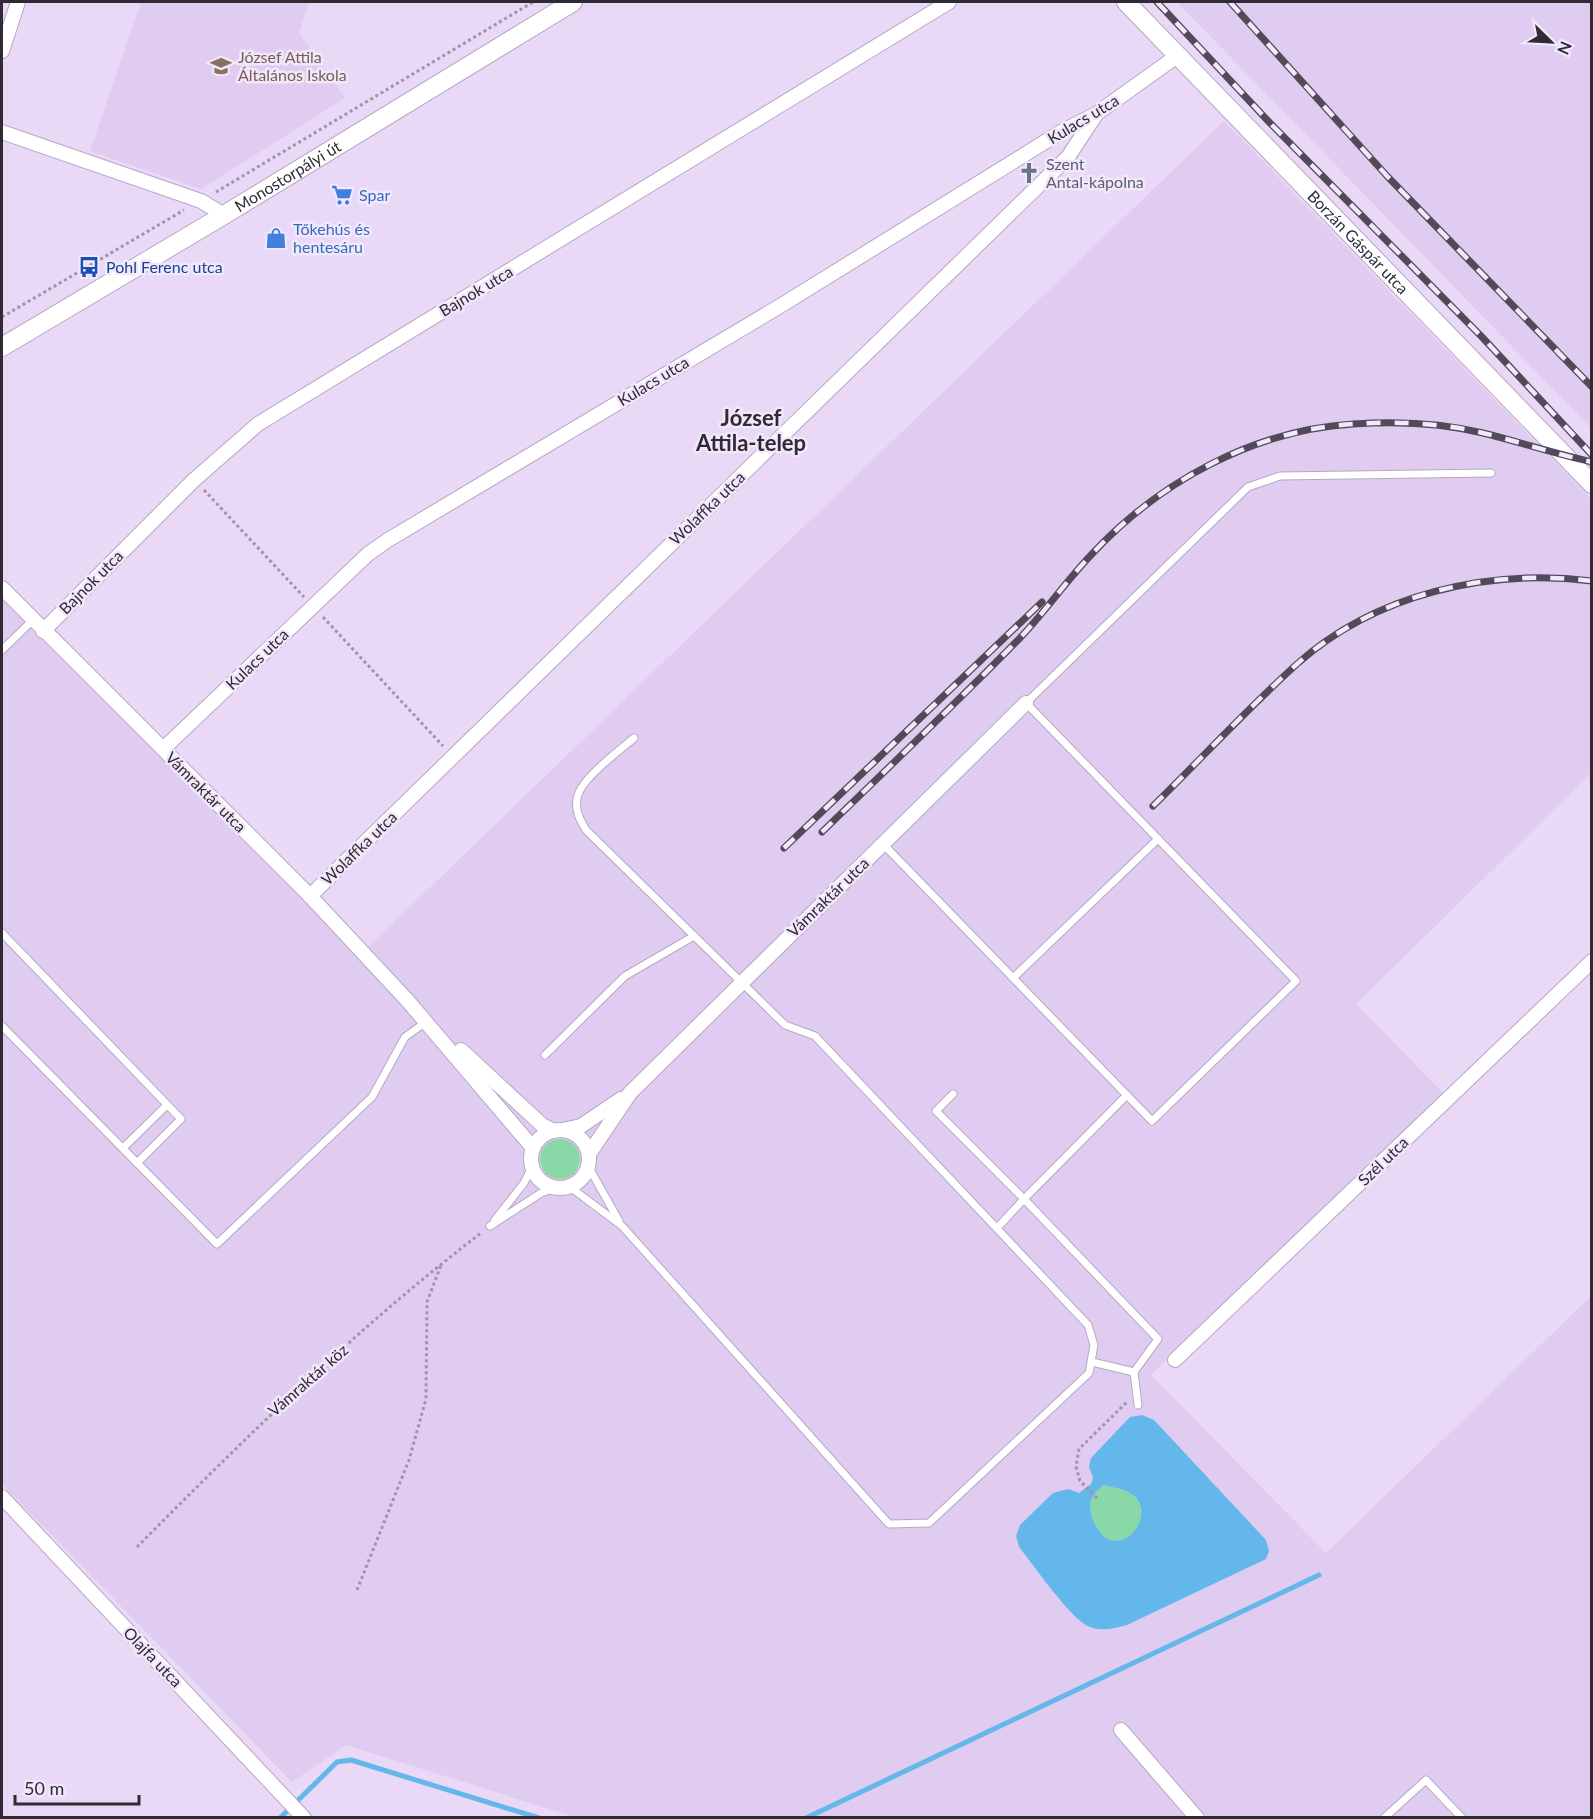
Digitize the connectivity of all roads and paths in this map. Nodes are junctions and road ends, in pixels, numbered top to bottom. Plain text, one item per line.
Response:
1 (18, 2) edge
2 (533, 2) edge
3 (573, 2) edge
4 (949, 2) edge
5 (1126, 2) edge
6 (2, 51) edge
7 (1177, 56) junction
8 (1096, 114) junction
9 (2, 132) edge
10 (201, 201) junction
11 (224, 215) junction
12 (2, 317) edge
13 (2, 347) edge
14 (1491, 473) dead end
15 (1592, 484) edge
16 (2, 588) edge
17 (33, 620) junction
18 (43, 631) junction
19 (2, 650) edge
20 (1026, 703) junction
21 (634, 738) dead end
22 (163, 749) junction
23 (1158, 839) junction
24 (884, 844) junction
25 (310, 896) junction
26 (2, 933) edge
27 (694, 936) junction
28 (1592, 961) edge
29 (1013, 978) junction
30 (741, 982) junction
31 (406, 1000) junction
32 (426, 1022) junction
33 (2, 1026) edge
34 (544, 1055) dead end
35 (630, 1093) junction
36 (953, 1094) dead end
37 (1127, 1095) junction
38 (167, 1105) junction
39 (559, 1130) junction
40 (123, 1148) junction
41 (533, 1148) junction
42 (588, 1160) junction
43 (137, 1163) junction
44 (532, 1167) junction
45 (570, 1187) junction
46 (555, 1188) junction
47 (1024, 1199) junction
48 (490, 1226) junction
49 (622, 1226) junction
50 (998, 1227) junction
51 (442, 1263) junction
52 (1174, 1360) dead end
53 (1092, 1362) junction
54 (1134, 1372) junction
55 (1136, 1394) junction
56 (1138, 1405) dead end
57 (2, 1497) edge
58 (1097, 1498) dead end
59 (137, 1546) dead end
60 (357, 1590) dead end
61 (1121, 1730) dead end
62 (304, 1818) edge
63 (1197, 1818) edge
64 (1384, 1818) edge
65 (1462, 1818) edge

1 - 6 street
2 - 10 path
3 - 11 street, Monostorpályi út
4 - 18 street, Bajnok utca
5 - 7 street, Borzán Gáspár utca
7 - 8 street, Kulacs utca
7 - 15 street, Borzán Gáspár utca
8 - 22 street, Kulacs utca
8 - 25 street, Wolaffka utca
9 - 10 street
10 - 11 street
10 - 12 path
11 - 13 street, Monostorpályi út
14 - 20 lane
16 - 17 street, Vámraktár utca
17 - 18 street, Vámraktár utca
17 - 19 lane
18 - 22 street, Vámraktár utca
20 - 23 lane
20 - 24 street, Vámraktár utca
21 - 27 lane
22 - 25 street, Vámraktár utca
23 - 29 lane
23 - 37 lane
24 - 29 lane
24 - 30 street, Vámraktár utca
25 - 31 street, Vámraktár utca
26 - 38 lane
27 - 30 lane
27 - 34 lane
28 - 52 street, Szél utca
29 - 37 lane
30 - 35 street, Vámraktár utca
30 - 50 lane
31 - 32 street, Vámraktár utca
31 - 39 street, Vámraktár utca
32 - 41 street, Vámraktár utca
32 - 43 lane
33 - 40 lane
35 - 39 street, Vámraktár utca
35 - 42 street, Vámraktár utca
36 - 47 lane
37 - 47 lane
38 - 40 lane
38 - 43 lane
39 - 41 street
39 - 42 street
40 - 43 lane
41 - 44 street
42 - 45 street
42 - 49 lane
44 - 46 street
44 - 48 lane
45 - 46 street
45 - 49 lane
46 - 48 lane
47 - 50 lane
47 - 54 lane
48 - 51 path, Vámraktár köz
49 - 53 lane
50 - 53 lane
51 - 59 path, Vámraktár köz
51 - 60 path
53 - 54 lane
54 - 55 lane
55 - 56 lane
55 - 58 path
57 - 62 street, Olajfa utca
61 - 63 street
64 - 65 lane

